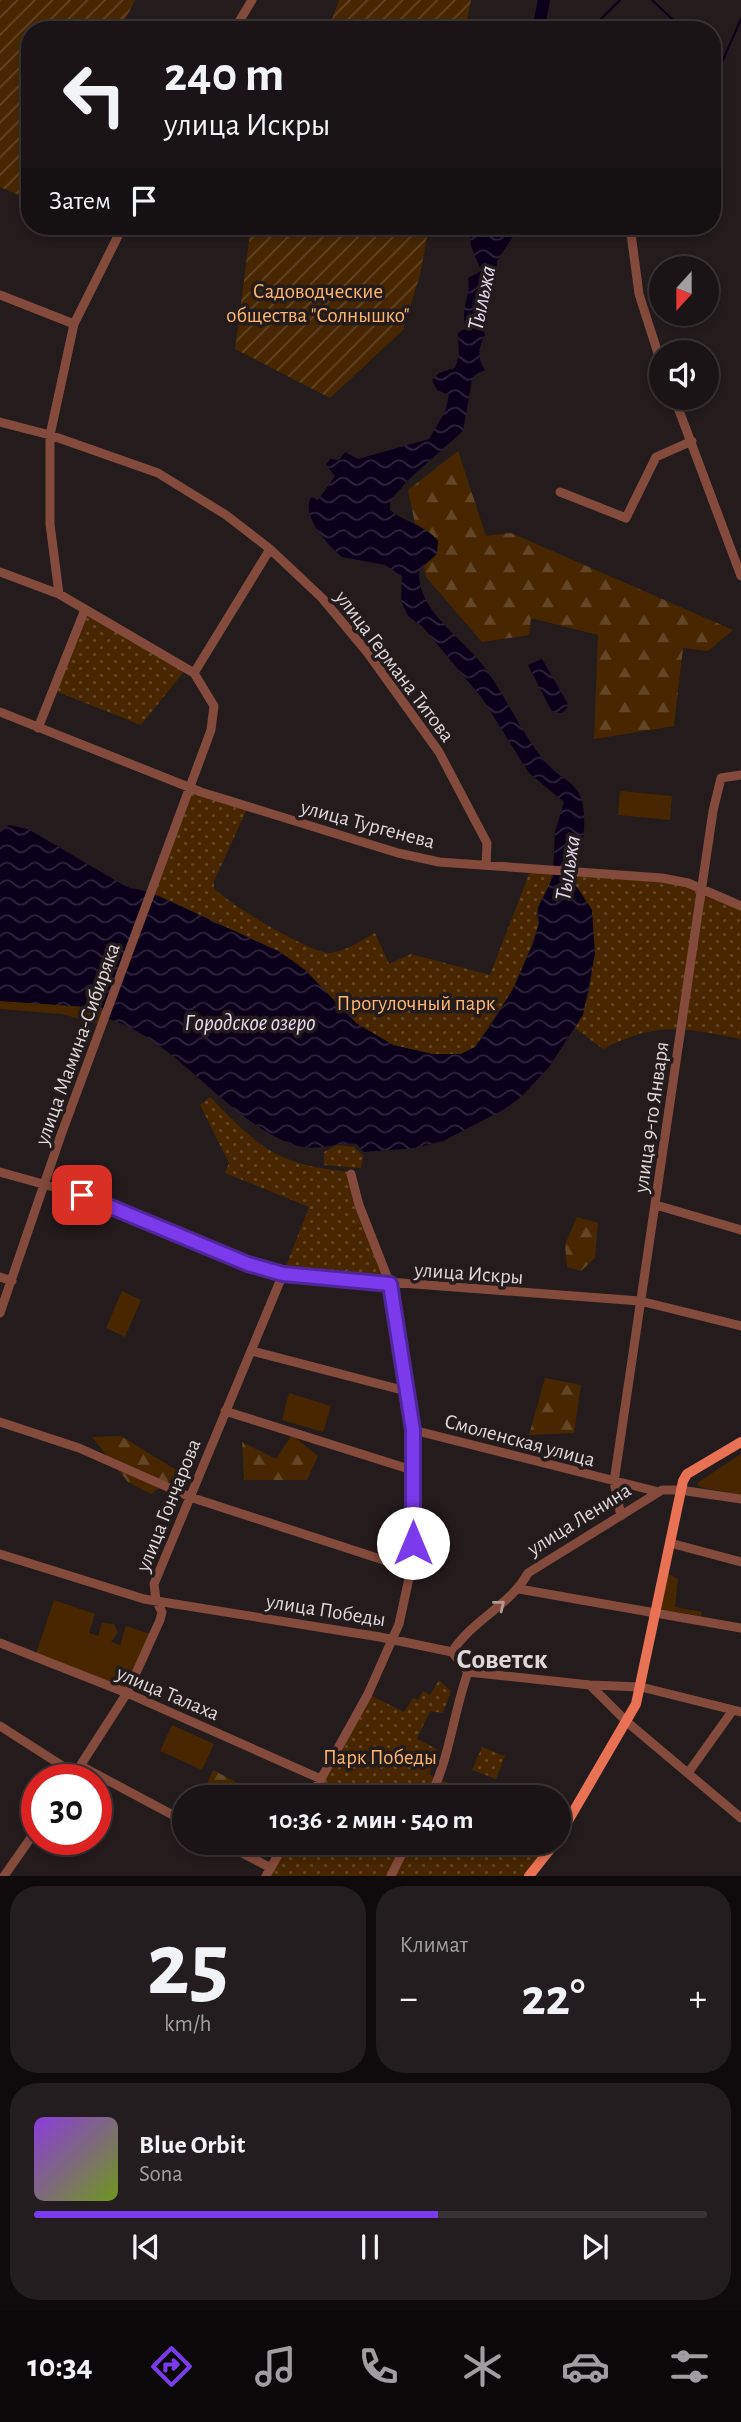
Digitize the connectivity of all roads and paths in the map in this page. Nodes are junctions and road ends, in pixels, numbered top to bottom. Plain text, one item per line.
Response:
1 (252, 0) edge
2 (239, 21) edge
3 (118, 235) edge
4 (631, 235) edge
5 (0, 295) edge
6 (74, 324) junction
7 (654, 340) edge
8 (679, 410) edge
9 (0, 422) edge
10 (50, 435) junction
11 (692, 441) junction
12 (560, 492) dead end
13 (270, 549) junction
14 (0, 572) edge
15 (741, 576) edge
16 (59, 594) junction
17 (85, 612) junction
18 (194, 673) junction
19 (0, 712) edge
20 (38, 728) junction
21 (741, 775) edge
22 (190, 787) junction
23 (486, 865) junction
24 (701, 888) junction
25 (741, 906) edge
26 (0, 1171) edge
27 (351, 1174) dead end
28 (45, 1183) junction
29 (656, 1205) junction
30 (741, 1230) edge
31 (283, 1274) junction
32 (0, 1277) edge
33 (12, 1281) junction
34 (390, 1284) junction
35 (640, 1301) junction
36 (0, 1313) edge
37 (741, 1326) edge
38 (252, 1351) junction
39 (406, 1391) junction
40 (225, 1411) junction
41 (0, 1422) edge
42 (413, 1430) junction
43 (741, 1442) edge
44 (412, 1470) junction
45 (687, 1474) junction
46 (614, 1482) junction
47 (680, 1490) junction
48 (661, 1491) junction
49 (190, 1497) junction
50 (741, 1499) edge
51 (621, 1516) junction
52 (670, 1544) junction
53 (0, 1554) edge
54 (741, 1562) edge
55 (411, 1569) junction
56 (519, 1589) junction
57 (156, 1601) junction
58 (658, 1612) junction
59 (741, 1628) edge
60 (393, 1639) junction
61 (0, 1643) edge
62 (452, 1652) junction
63 (468, 1672) junction
64 (590, 1685) junction
65 (641, 1688) junction
66 (127, 1693) junction
67 (737, 1711) edge
68 (627, 1722) junction
69 (0, 1726) edge
70 (61, 1764) edge
71 (82, 1764) edge
72 (688, 1773) junction
73 (321, 1779) junction
74 (318, 1785) edge
75 (435, 1785) edge
76 (112, 1789) edge
77 (172, 1816) edge
78 (571, 1816) edge
79 (741, 1818) edge
80 (21, 1852) edge
81 (242, 1855) edge
82 (278, 1855) edge
83 (401, 1855) edge
84 (546, 1855) edge
85 (269, 1872) edge
86 (4, 1876) edge
87 (391, 1876) edge
88 (529, 1876) edge

1 - 2 street
3 - 6 street
4 - 7 street
5 - 6 street
6 - 10 street
8 - 11 street
9 - 10 street, улица Германа Титова
10 - 13 street, улица Германа Титова
10 - 16 street
11 - 12 street
11 - 15 street
13 - 18 street
13 - 23 street, улица Германа Титова
14 - 16 street
16 - 17 street
17 - 18 street
17 - 20 street
18 - 22 street, улица Мамина-Сибиряка
19 - 20 street, улица Тургенева
20 - 22 street, улица Тургенева
21 - 24 street, улица 9-го Января
22 - 23 street, улица Тургенева
22 - 28 street, улица Мамина-Сибиряка
23 - 24 street, улица Тургенева
24 - 25 street, улица Тургенева
24 - 29 street, улица 9-го Января
26 - 28 street, улица Искры
27 - 34 street
28 - 31 street, улица Искры
28 - 33 street, улица Мамина-Сибиряка
29 - 30 street
29 - 35 street, улица 9-го Января
31 - 34 street, улица Искры
31 - 38 street, улица Гончарова
32 - 33 street
33 - 36 street, улица Мамина-Сибиряка
34 - 35 street, улица Искры
34 - 39 street
35 - 37 street, улица Искры
35 - 46 street, улица 9-го Января
38 - 39 street
38 - 40 street, улица Гончарова
39 - 42 street
40 - 44 street
40 - 49 street, улица Гончарова
41 - 49 street
42 - 44 street
42 - 46 street, Смоленская улица
43 - 45 main road
44 - 55 street
45 - 47 main road
45 - 48 street
46 - 48 street, Смоленская улица
46 - 51 street, улица 9-го Января
47 - 48 street, улица Ленина
47 - 50 street, улица Ленина
47 - 52 main road
48 - 51 street, улица Ленина
49 - 55 street
49 - 57 street, улица Гончарова
51 - 56 street, улица Ленина
52 - 54 street
52 - 58 main road
53 - 57 street, улица Победы
55 - 60 street
56 - 58 street
62 -> 56 street, улица Ленина
57 - 60 street, улица Победы
57 - 66 street, улица Гончарова
58 - 59 street
58 - 65 main road
60 - 62 street, улица Победы
60 - 73 street
61 - 66 street, улица Талаха
62 - 63 street
63 - 64 street
63 - 75 street
64 - 65 street
64 - 68 street
65 - 67 street
65 - 68 main road
66 - 71 street, улица Гончарова
66 - 73 street, улица Талаха
67 - 72 street
68 - 72 street
68 - 78 main road
69 - 70 street
72 - 79 street
73 - 74 street
76 - 77 street
80 - 86 street
81 - 85 street
82 - 85 street
83 - 87 street
84 - 88 main road

